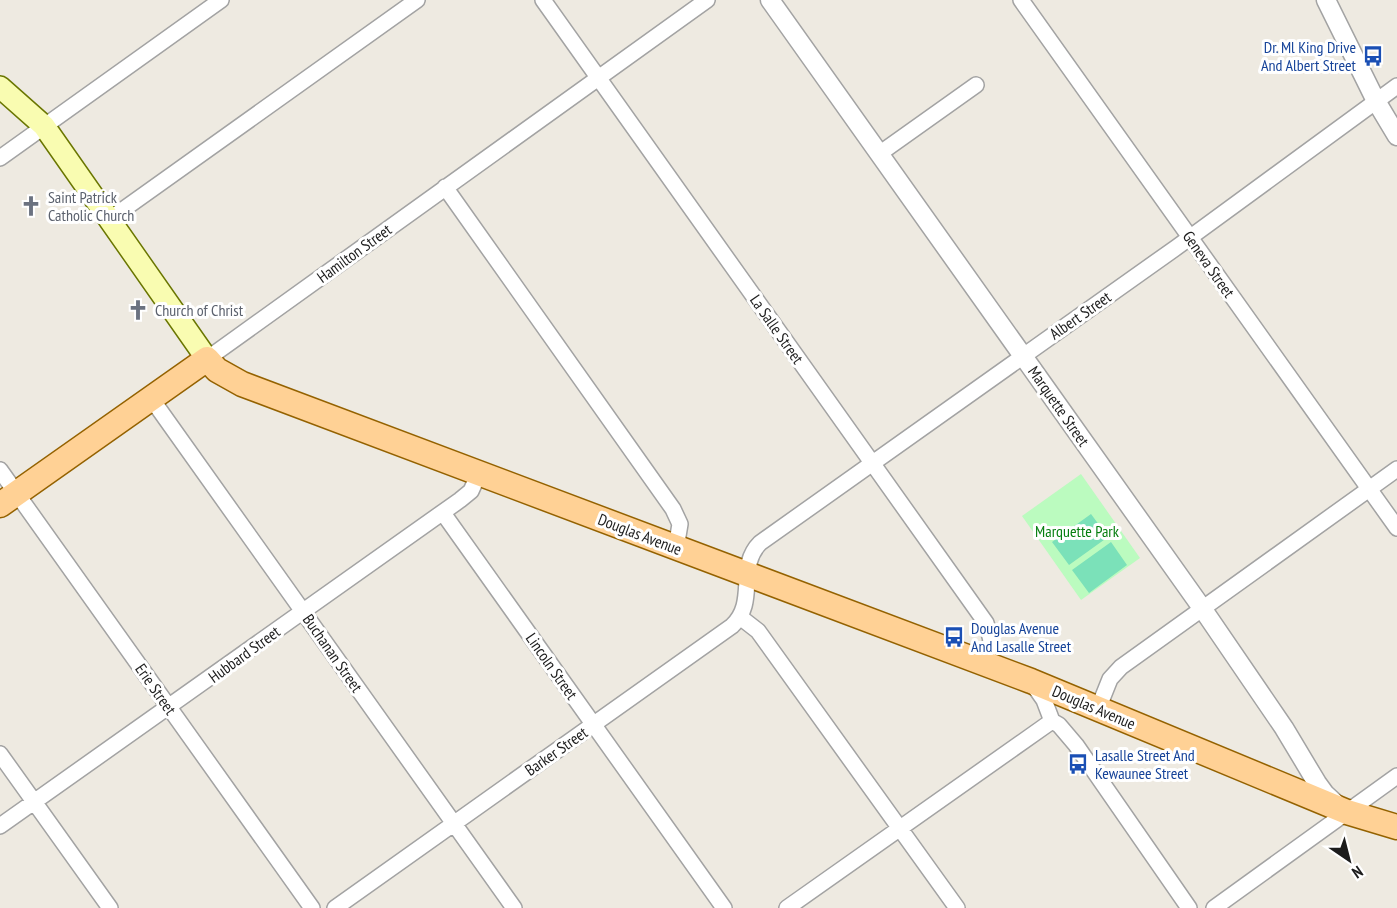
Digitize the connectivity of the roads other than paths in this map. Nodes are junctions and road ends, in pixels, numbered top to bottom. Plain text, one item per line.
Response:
1 (221, 0) edge
2 (417, 0) edge
3 (543, 0) edge
4 (707, 0) edge
5 (770, 0) edge
6 (1021, 0) edge
7 (1326, 0) edge
8 (599, 78) junction
9 (976, 85) dead end
10 (1397, 86) edge
11 (0, 87) edge
12 (1376, 100) junction
13 (44, 126) junction
14 (1397, 136) edge
15 (879, 154) junction
16 (0, 158) edge
17 (445, 187) junction
18 (110, 219) junction
19 (1190, 237) junction
20 (1023, 356) junction
21 (207, 359) junction
22 (151, 398) junction
23 (873, 463) junction
24 (1397, 469) edge
25 (0, 470) edge
26 (479, 473) junction
27 (1369, 489) junction
28 (8, 499) edge
29 (443, 513) junction
30 (1397, 528) edge
31 (676, 548) junction
32 (746, 575) junction
33 (1202, 608) junction
34 (303, 612) junction
35 (740, 617) junction
36 (985, 663) junction
37 (1031, 681) junction
38 (168, 706) junction
39 (1098, 709) junction
40 (1052, 721) junction
41 (593, 724) junction
42 (0, 754) edge
43 (1397, 776) edge
44 (34, 801) junction
45 (1347, 812) junction
46 (454, 823) junction
47 (0, 826) edge
48 (900, 827) junction
49 (1397, 827) edge
50 (110, 908) edge
51 (312, 908) edge
52 (335, 908) edge
53 (514, 908) edge
54 (724, 908) edge
55 (787, 908) edge
56 (957, 908) edge
57 (1189, 908) edge
58 (1214, 908) edge

1 - 13 street
2 - 18 street
3 - 8 street, La Salle Street
4 - 8 street, Hamilton Street
5 - 15 street, Marquette Street
6 - 19 street, Geneva Street
7 - 12 street
8 - 17 street, Hamilton Street
8 - 23 street, La Salle Street
9 - 15 street
10 - 12 street, Albert Street
11 - 13 main road, Douglas Avenue
12 - 14 street
12 - 19 street, Albert Street
13 - 16 street
13 - 18 main road, Douglas Avenue
15 - 20 street, Marquette Street
17 - 21 street, Hamilton Street
17 - 31 street
18 - 21 main road, Douglas Avenue
19 - 20 street, Albert Street
19 - 27 street, Geneva Street
20 - 23 street, Albert Street
20 - 33 street, Marquette Street
21 - 22 main road, Hamilton Street
21 - 26 main road, Douglas Avenue
22 - 28 main road, Hamilton Street
22 - 34 street, Buchanan Street
23 - 32 street, Albert Street
23 - 36 street, La Salle Street
24 - 27 street
25 - 28 street, Erie Street
26 - 29 street, Hubbard Street
26 - 31 main road, Douglas Avenue
27 - 30 street, Geneva Street
27 - 33 street
28 - 38 street, Erie Street
29 - 34 street, Hubbard Street
29 - 41 street, Lincoln Street
31 - 32 main road, Douglas Avenue
32 - 35 street
32 - 36 main road, Douglas Avenue
33 - 39 street
33 - 45 street, Marquette Street
34 - 38 street, Hubbard Street
34 - 46 street, Buchanan Street
35 - 41 street, Barker Street
35 - 48 street
36 - 37 main road, Douglas Avenue
37 - 39 main road, Douglas Avenue
37 - 40 street
38 - 44 street, Hubbard Street
38 - 51 street, Erie Street
39 - 45 main road, Douglas Avenue
40 - 48 street
40 - 57 street
41 - 46 street, Barker Street
41 - 54 street, Lincoln Street
42 - 44 street
43 - 45 street
44 - 47 street, Hubbard Street
44 - 50 street
45 - 49 main road, Douglas Avenue
45 - 58 street
46 - 52 street, Barker Street
46 - 53 street, Buchanan Street
48 - 55 street
48 - 56 street

